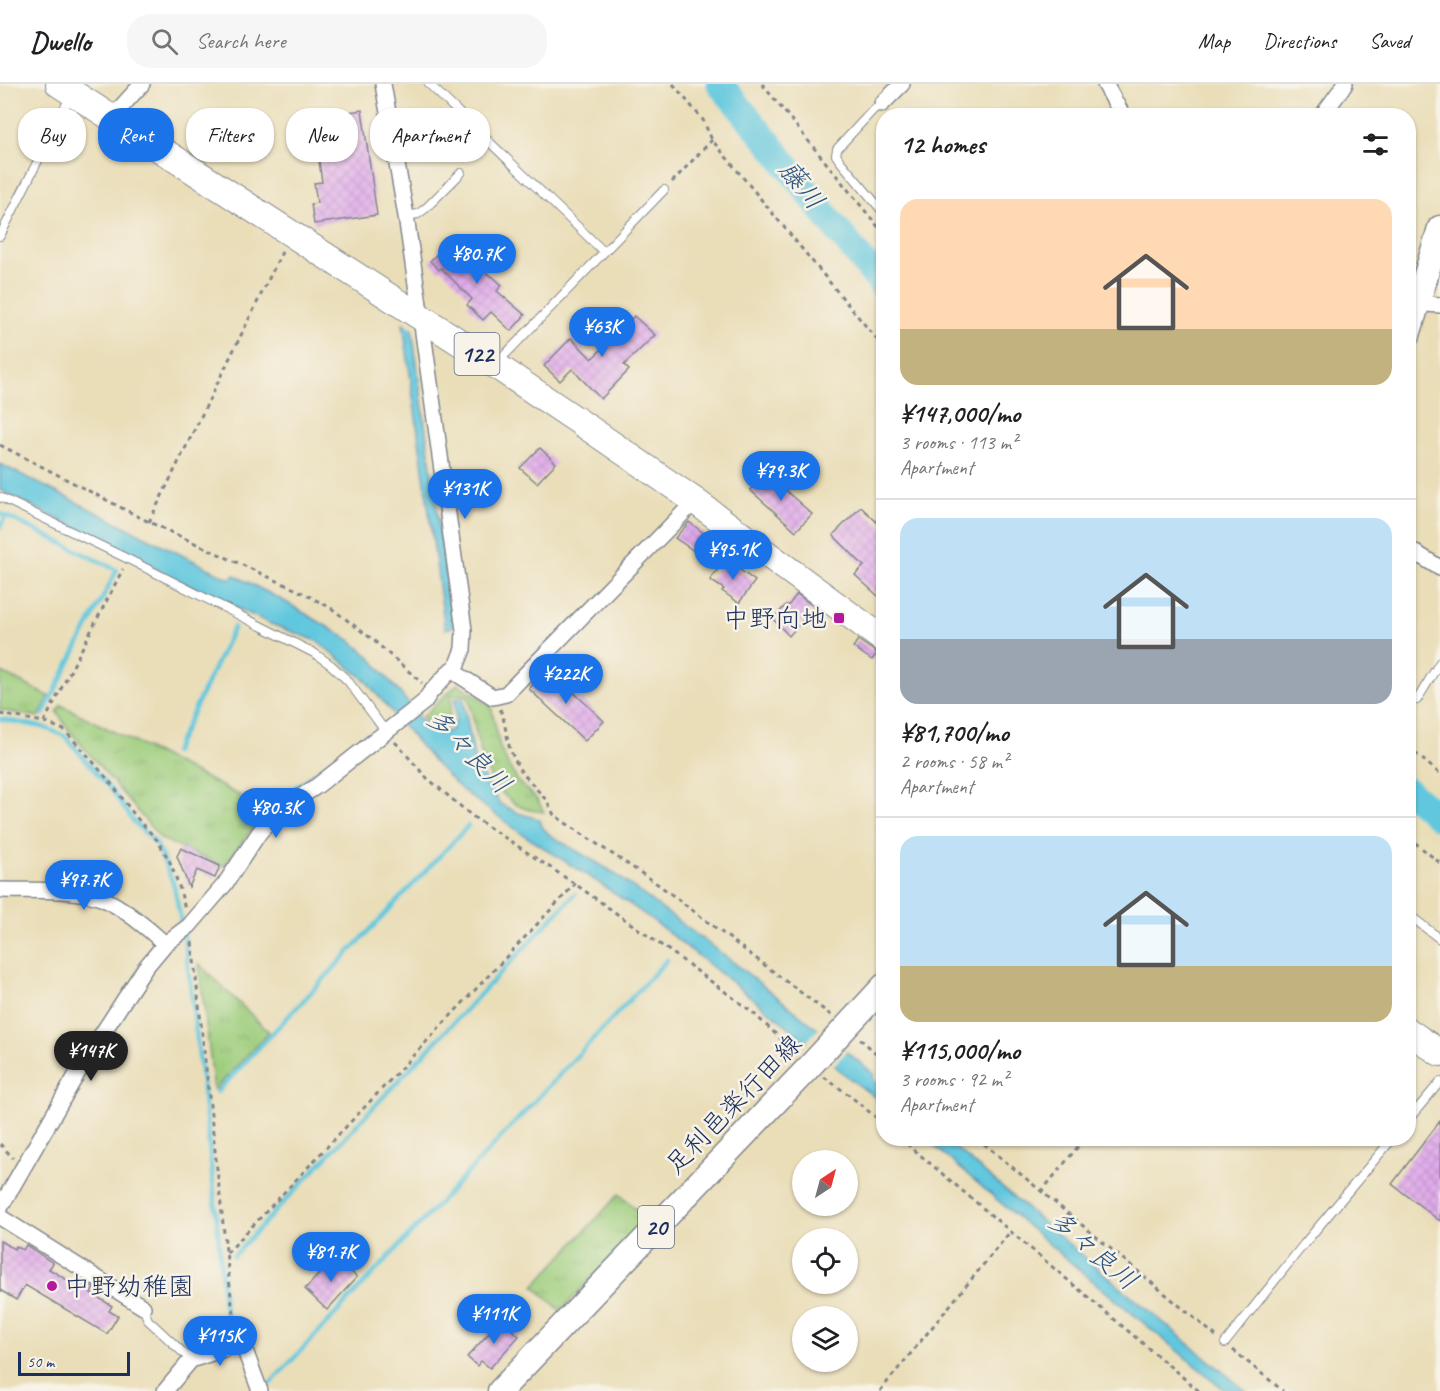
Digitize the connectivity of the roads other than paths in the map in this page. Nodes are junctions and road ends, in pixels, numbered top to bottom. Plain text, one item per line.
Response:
1 (142, 84) edge
2 (383, 84) edge
3 (429, 84) edge
4 (902, 84) edge
5 (1105, 84) edge
6 (1345, 84) edge
7 (66, 88) edge
8 (882, 104) joint
9 (120, 108) edge
10 (876, 108) edge
11 (876, 108) edge
12 (1119, 108) edge
13 (1328, 108) edge
14 (98, 109) edge
15 (174, 159) edge
16 (461, 173) dead end
17 (664, 190) road end
18 (876, 203) edge
19 (406, 216) junction
20 (1440, 228) edge
21 (0, 236) edge
22 (604, 252) junction
23 (1422, 303) edge
24 (421, 318) junction
25 (495, 365) junction
26 (0, 497) edge
27 (695, 501) junction
28 (1416, 553) edge
29 (1440, 568) edge
30 (876, 634) edge
31 (1440, 662) edge
32 (451, 670) junction
33 (1417, 700) dead end
34 (388, 731) junction
35 (0, 890) edge
36 (1416, 920) edge
37 (1440, 939) edge
38 (165, 944) junction
39 (876, 995) edge
40 (1416, 1036) edge
41 (1440, 1053) edge
42 (1440, 1082) edge
43 (1416, 1110) edge
44 (1386, 1146) edge
45 (0, 1208) edge
46 (0, 1217) edge
47 (143, 1307) joint
48 (1225, 1343) road end
49 (191, 1360) junction
50 (165, 1391) edge
51 (260, 1391) edge
52 (500, 1391) edge

1 - 9 street
2 - 19 street
3 - 22 lane
4 - 8 street
5 - 12 street
6 - 13 street
7 - 14 highway, 122
7 - 21 lane
8 - 11 lane
10 - 18 lane
15 - 24 highway, 122
16 - 19 lane
17 - 22 lane
19 - 24 street
20 - 23 main road
22 - 25 lane
24 - 25 highway, 122
24 - 32 street
25 - 27 highway, 122
26 - 34 lane
27 - 30 highway, 122
27 - 32 street
28 - 29 street
31 - 33 lane
32 - 34 street
34 - 38 street
35 - 38 street
36 - 37 lane
38 - 45 street
39 - 52 main road, 足利邑楽行田線 / 20
40 - 41 highway
42 - 43 lane
44 - 48 lane
46 - 47 street
47 - 49 lane
49 - 50 street
49 - 51 street

